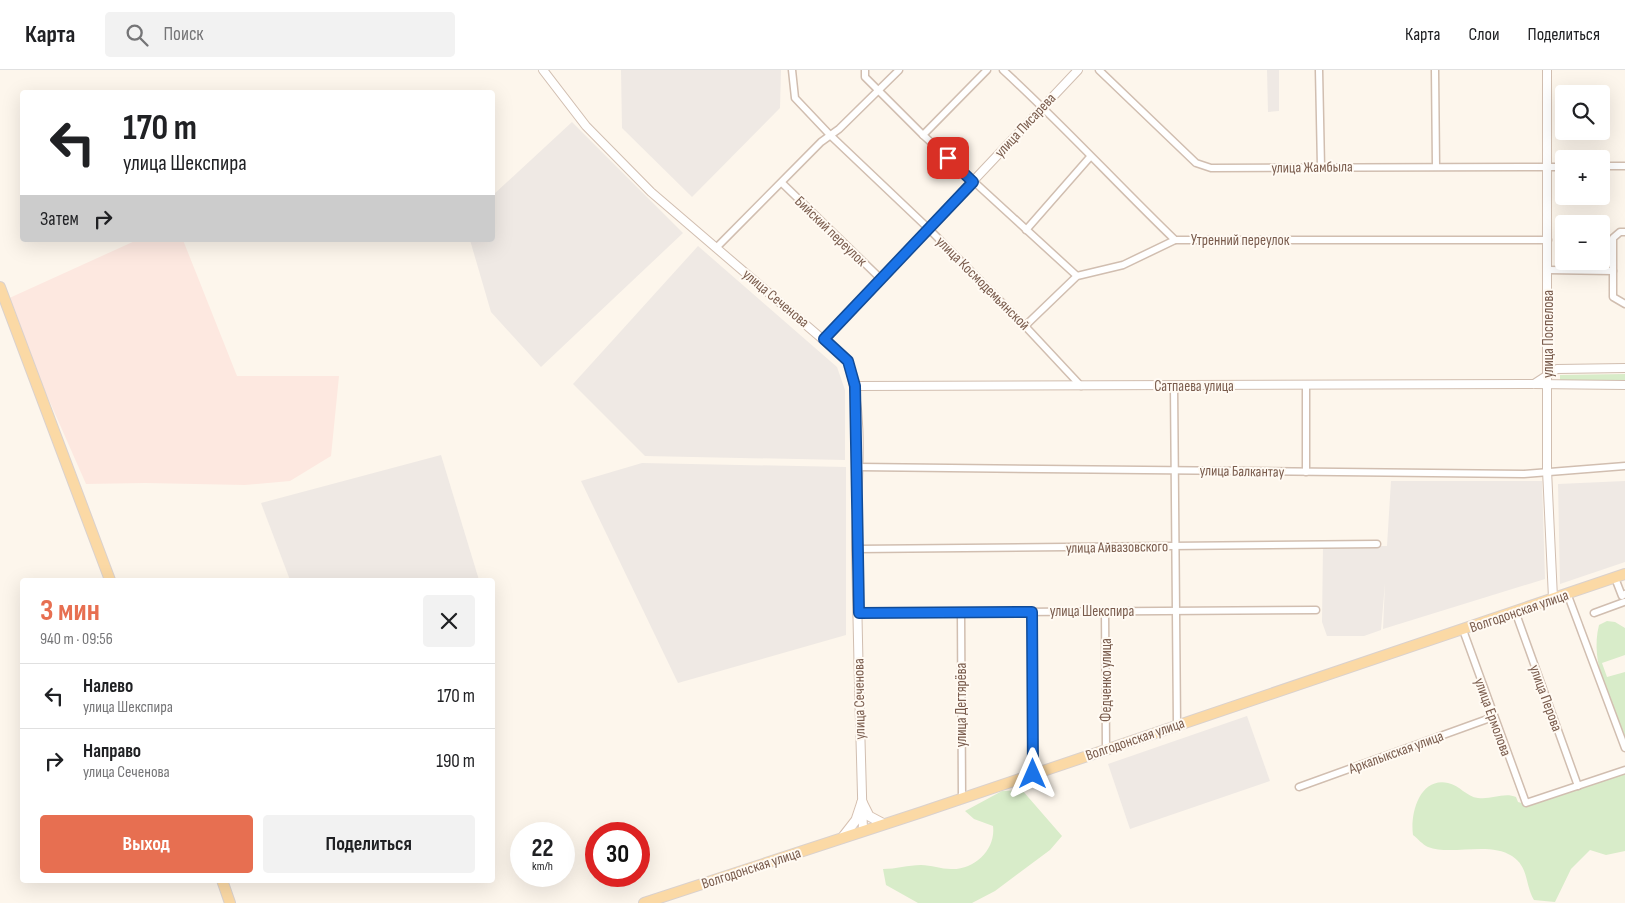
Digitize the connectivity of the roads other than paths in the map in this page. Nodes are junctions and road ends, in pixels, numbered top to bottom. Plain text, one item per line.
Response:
1 (543, 70) edge
2 (792, 70) edge
3 (865, 70) edge
4 (899, 70) edge
5 (987, 70) edge
6 (1002, 70) edge
7 (1078, 70) edge
8 (1099, 70) edge
9 (1318, 70) edge
10 (1435, 70) edge
11 (1547, 70) edge
12 (878, 91) junction
13 (1042, 106) junction
14 (830, 135) junction
15 (923, 135) junction
16 (1090, 157) junction
17 (1436, 166) junction
18 (1610, 166) edge
19 (1625, 166) edge
20 (1321, 167) junction
21 (1547, 167) junction
22 (1555, 167) edge
23 (973, 182) junction
24 (782, 183) junction
25 (929, 229) junction
26 (1026, 230) junction
27 (1625, 232) edge
28 (1175, 240) junction
29 (1548, 240) junction
30 (716, 248) junction
31 (1548, 270) junction
32 (1613, 272) junction
33 (1077, 276) junction
34 (881, 279) junction
35 (0, 287) edge
36 (1625, 304) edge
37 (1025, 326) junction
38 (824, 339) junction
39 (1625, 368) edge
40 (1548, 374) junction
41 (1534, 384) junction
42 (1306, 385) junction
43 (1548, 385) junction
44 (855, 386) junction
45 (1081, 386) junction
46 (1174, 386) junction
47 (1625, 386) edge
48 (1625, 466) edge
49 (858, 467) junction
50 (1173, 470) junction
51 (1547, 470) junction
52 (1306, 472) junction
53 (1377, 544) dead end
54 (1174, 546) junction
55 (856, 549) junction
56 (1625, 574) edge
57 (109, 578) edge
58 (1615, 578) junction
59 (1568, 593) junction
60 (1553, 598) junction
61 (1624, 599) edge
62 (1316, 610) dead end
63 (1105, 611) junction
64 (1175, 611) junction
65 (1515, 611) junction
66 (961, 612) junction
67 (1032, 612) junction
68 (859, 613) junction
69 (1594, 613) dead end
70 (1463, 630) junction
71 (1493, 717) junction
72 (1177, 725) junction
73 (1625, 748) edge
74 (1106, 749) junction
75 (1625, 770) edge
76 (1033, 774) junction
77 (1578, 786) junction
78 (1299, 787) dead end
79 (962, 798) junction
80 (862, 802) junction
81 (884, 824) junction
82 (863, 831) junction
83 (842, 839) junction
84 (223, 883) edge
85 (230, 903) edge
86 (644, 903) edge

1 - 30 street, улица Сеченова
2 - 14 street, улица Космодемьянской
3 - 12 street
4 - 12 street
5 - 15 street
6 - 13 street, Утренний переулок
7 - 13 street, улица Писарева
8 - 20 street, улица Жамбыла
9 - 20 street
10 - 17 street
11 - 21 street, улица Поспелова
12 - 14 street
12 - 15 street
13 - 16 street, Утренний переулок
13 - 23 street, улица Писарева
14 - 24 street
14 - 25 street, улица Космодемьянской
15 - 23 street
16 - 26 street
16 - 28 street, Утренний переулок
17 - 20 street, улица Жамбыла
17 - 21 street, улица Жамбыла
18 - 19 street
21 - 22 street, улица Жамбыла
21 - 29 street, улица Поспелова
23 - 25 street, улица Писарева
23 - 26 street
24 - 30 street
24 - 34 street, Бийский переулок
25 - 34 street, улица Писарева
25 - 37 street, улица Космодемьянской
26 - 33 street
27 - 32 street
28 - 29 street, Утренний переулок
28 - 33 street
29 - 31 street, улица Поспелова
30 - 38 street, улица Сеченова
31 - 32 street
31 - 40 street, улица Поспелова
32 - 36 street
33 - 37 street
34 - 38 street, улица Писарева
35 - 57 main road
37 - 45 street, улица Космодемьянской
38 - 44 street, улица Сеченова
39 - 40 street
40 - 41 street
40 - 43 street, улица Поспелова
41 - 42 street, Сатпаева улица
41 - 43 street, Сатпаева улица
42 - 46 street, Сатпаева улица
42 - 52 street
43 - 47 street, Сатпаева улица
43 - 51 street, улица Поспелова
44 - 45 street, Сатпаева улица
44 - 49 street, улица Сеченова
45 - 46 street, Сатпаева улица
46 - 50 street
48 - 51 street, улица Балкантау
49 - 50 street, улица Балкантау
49 - 55 street, улица Сеченова
50 - 52 street, улица Балкантау
50 - 54 street
51 - 52 street, улица Балкантау
51 - 60 street, улица Поспелова
53 - 54 street, улица Айвазовского
54 - 55 street, улица Айвазовского
54 - 64 street
55 - 68 street, улица Сеченова
56 - 58 main road, Волгодонская улица
58 - 59 main road, Волгодонская улица
58 - 61 street
59 - 60 main road, Волгодонская улица
59 - 73 street
60 - 65 main road, Волгодонская улица
61 - 69 street
62 - 64 street, улица Шекспира
63 - 64 street, улица Шекспира
63 - 67 street, улица Шекспира
63 - 74 street, Федченко улица
64 - 72 street
65 - 70 main road, Волгодонская улица
65 - 77 street, улица Перова
66 - 67 street, улица Шекспира
66 - 68 street, улица Шекспира
66 - 79 street, улица Дегтярёва
67 - 76 street
68 - 80 street, улица Сеченова
70 - 71 street, улица Ермолова
70 - 72 main road, Волгодонская улица
71 - 77 street, улица Ермолова
71 - 78 street, Аркалыкская улица
72 - 74 main road, Волгодонская улица
74 - 76 main road, Волгодонская улица
75 - 77 street
76 - 79 main road, Волгодонская улица
79 - 81 main road, Волгодонская улица
80 - 81 main road
80 - 82 street, улица Сеченова
80 - 83 main road
81 - 82 main road, Волгодонская улица
82 - 83 main road, Волгодонская улица
83 - 86 main road, Волгодонская улица
84 - 85 main road

